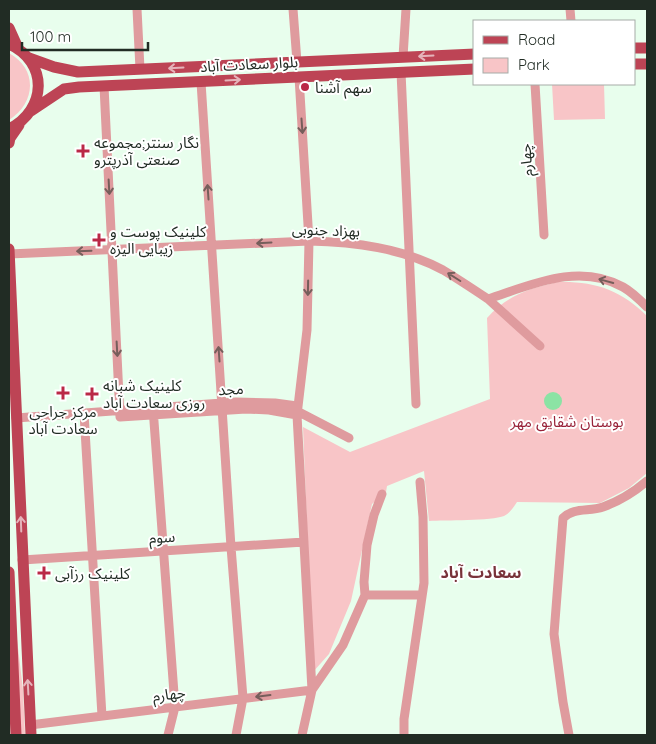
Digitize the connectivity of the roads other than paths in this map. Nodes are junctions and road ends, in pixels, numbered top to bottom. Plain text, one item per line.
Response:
1 (137, 9) edge
2 (293, 9) edge
3 (406, 9) edge
4 (9, 28) edge
5 (14, 46) edge
6 (473, 54) edge
7 (403, 57) junction
8 (29, 58) junction
9 (298, 62) junction
10 (272, 63) junction
11 (140, 69) junction
12 (473, 69) edge
13 (401, 72) junction
14 (299, 77) junction
15 (270, 78) junction
16 (201, 82) junction
17 (535, 85) edge
18 (104, 86) junction
19 (31, 111) junction
20 (22, 122) junction
21 (9, 130) edge
22 (9, 143) edge
23 (544, 234) dead end
24 (309, 241) junction
25 (212, 246) junction
26 (9, 249) edge
27 (112, 250) junction
28 (9, 254) edge
29 (410, 257) junction
30 (488, 299) junction
31 (647, 306) edge
32 (540, 346) dead end
33 (416, 404) dead end
34 (222, 407) junction
35 (297, 410) junction
36 (154, 411) junction
37 (120, 414) junction
38 (84, 416) junction
39 (16, 421) junction
40 (349, 438) dead end
41 (647, 481) edge
42 (420, 482) dead end
43 (382, 494) dead end
44 (304, 542) junction
45 (232, 547) junction
46 (164, 551) junction
47 (91, 556) junction
48 (22, 560) junction
49 (9, 572) edge
50 (9, 577) edge
51 (365, 595) junction
52 (422, 595) junction
53 (9, 602) edge
54 (24, 602) junction
55 (11, 652) edge
56 (312, 690) junction
57 (243, 698) junction
58 (175, 707) junction
59 (102, 716) junction
60 (31, 730) edge
61 (16, 735) edge
62 (168, 735) edge
63 (236, 735) edge
64 (302, 735) edge
65 (404, 735) edge
66 (569, 735) edge

1 - 11 street
2 - 9 street
3 - 7 street
4 - 5 main road
5 - 8 main road
6 -> 7 main road, بلوار سعادت آباد
7 - 9 main road, بلوار سعادت آباد
8 - 11 main road, بلوار سعادت آباد
8 - 19 main road
9 - 10 main road, بلوار سعادت آباد
10 -> 11 main road, بلوار سعادت آباد
10 - 15 main road
12 - 13 main road, بلوار سعادت آباد
13 - 14 main road, بلوار سعادت آباد
13 - 29 street
14 - 15 main road, بلوار سعادت آباد
14 -> 24 street
16 -> 15 main road, بلوار سعادت آباد
16 - 18 main road, بلوار سعادت آباد
25 -> 16 street
17 - 23 street, چهارم
18 - 19 main road, بلوار سعادت آباد
18 -> 27 street
19 - 20 main road
20 - 21 main road
20 - 22 main road
24 -> 25 street, بهزاد جنوبی
24 - 29 street, بهزاد جنوبی
24 -> 35 street
25 - 27 street, بهزاد جنوبی
34 -> 25 street
26 - 28 main road
27 -> 28 street, بهزاد جنوبی
27 -> 37 street
28 - 39 main road
30 -> 29 street, بهزاد جنوبی
29 - 33 street
31 -> 30 street
30 - 32 street, بهزاد جنوبی
34 - 35 street, مجد
34 - 36 street, مجد
34 - 45 street
35 - 40 street, مجد
35 - 44 street
36 - 37 street, مجد
36 - 46 street
37 - 38 street, مجد
38 - 39 street, مجد
38 - 47 street
48 -> 39 main road
41 - 66 street
42 - 52 street
43 - 51 street
44 - 45 street, سوم
44 - 56 street
45 - 46 street, سوم
45 - 57 street
46 - 47 street, سوم
46 - 58 street
47 - 48 street, سوم
47 - 59 street
48 - 54 main road
49 - 50 main road
50 - 53 main road
51 - 52 street
51 - 56 street
52 - 65 street
53 - 54 main road
53 - 55 main road
60 -> 54 main road
55 - 61 main road
56 -> 57 street, چهارم
56 - 64 street
57 - 58 street, چهارم
57 - 63 street
58 - 59 street, چهارم
58 - 62 street
59 - 60 street, چهارم

